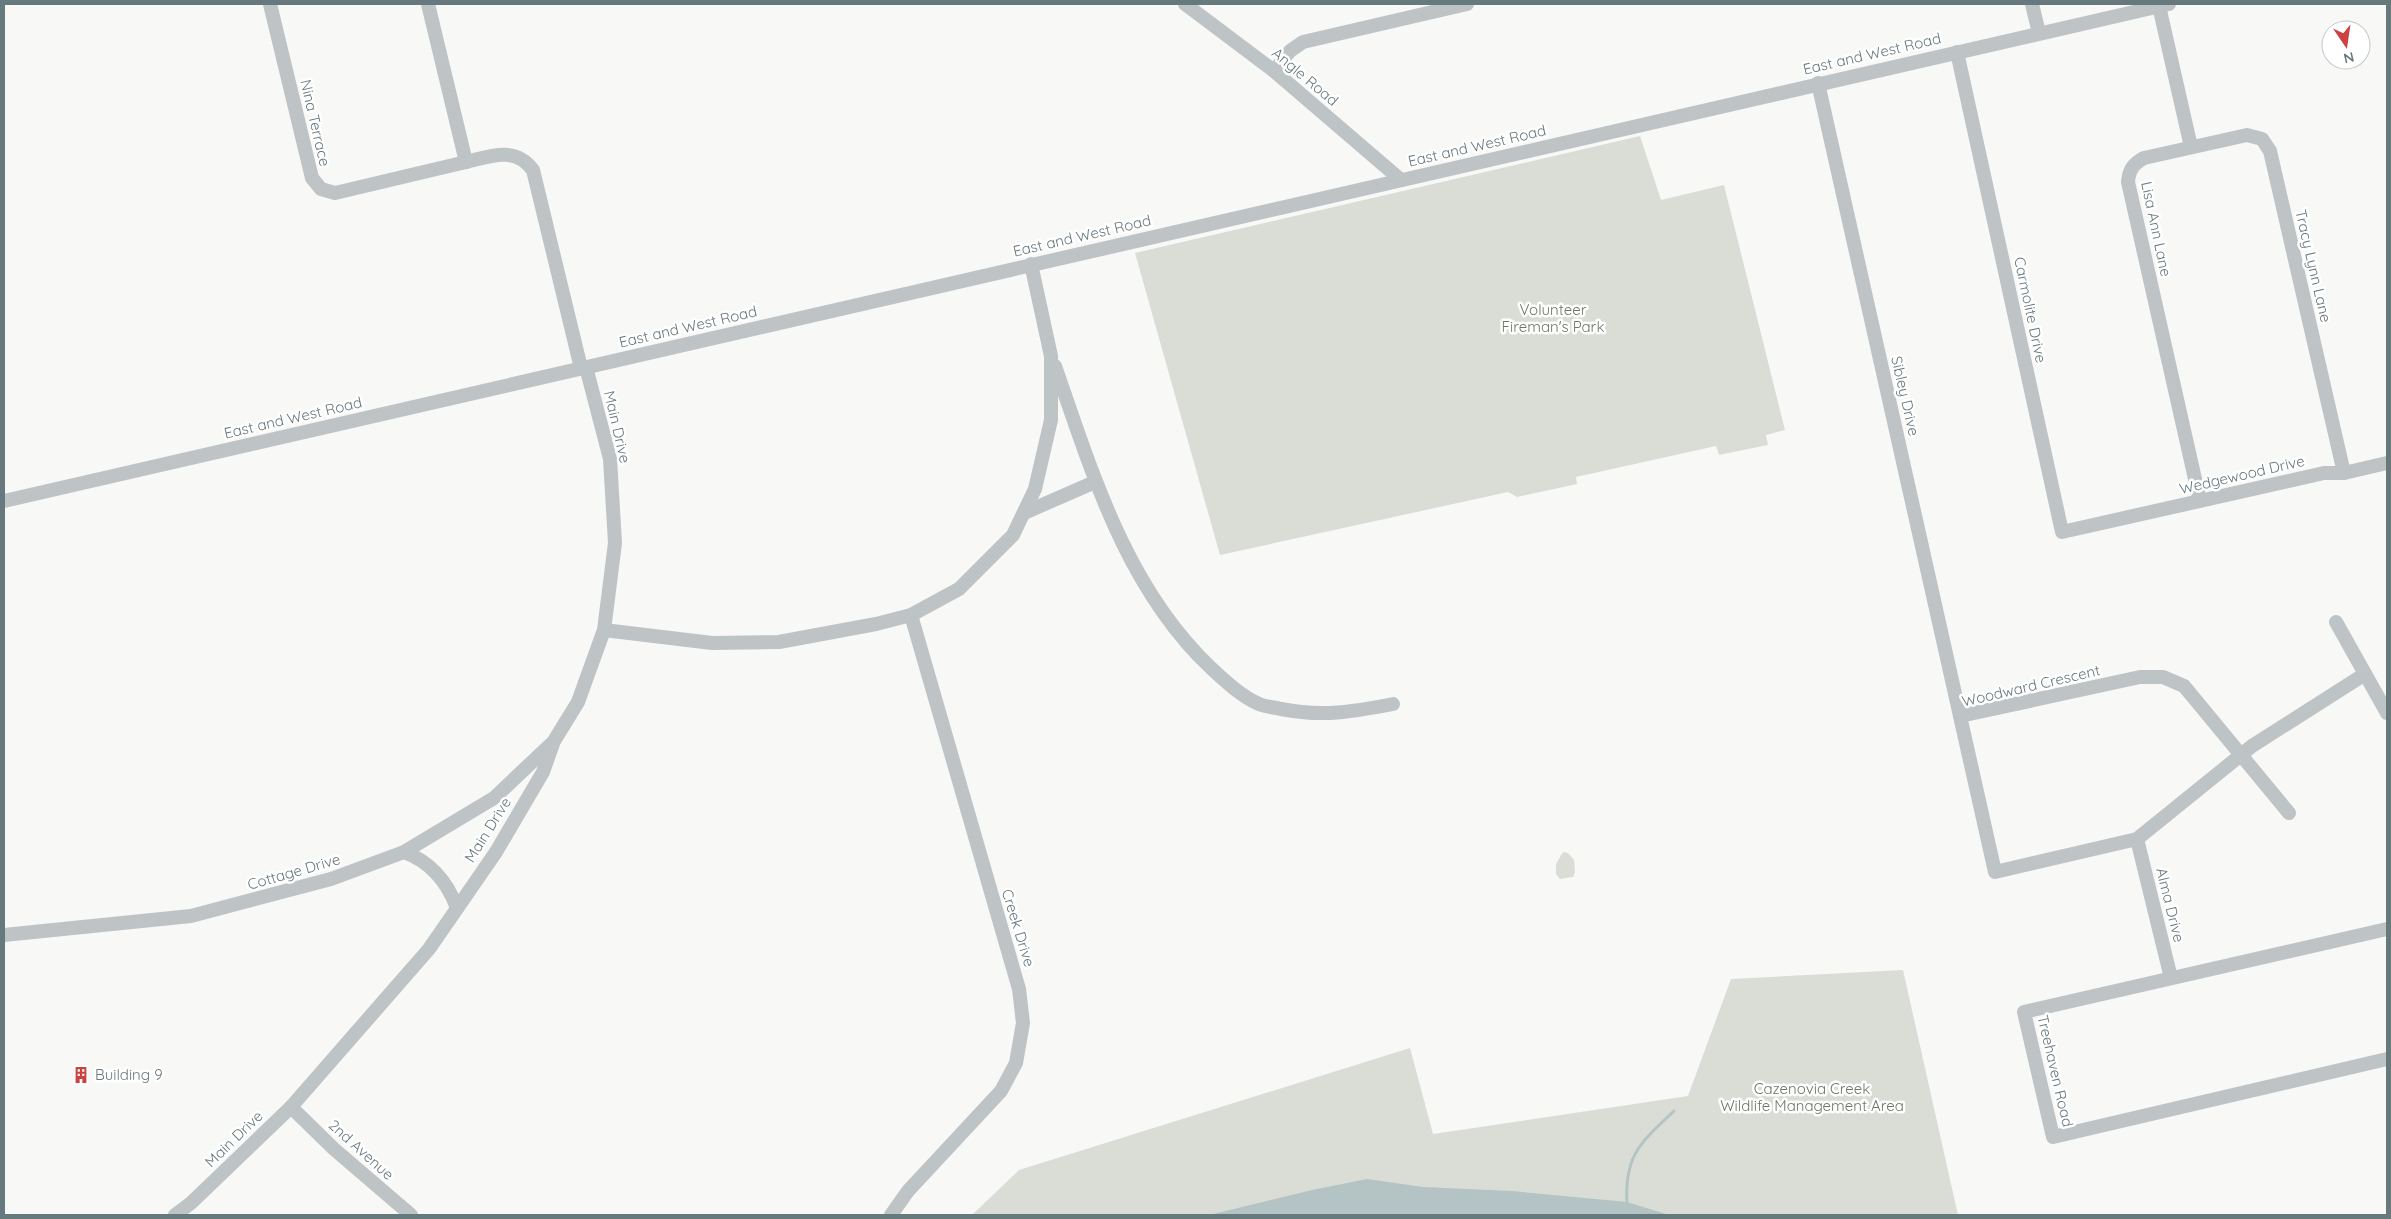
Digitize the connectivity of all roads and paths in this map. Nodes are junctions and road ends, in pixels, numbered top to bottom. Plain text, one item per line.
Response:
1 (270, 4) edge
2 (428, 4) edge
3 (1185, 4) edge
4 (1467, 4) edge
5 (2032, 4) edge
6 (2164, 5) edge
7 (2039, 33) junction
8 (1956, 52) junction
9 (1274, 71) junction
10 (1818, 83) junction
11 (2191, 148) junction
12 (466, 162) junction
13 (1401, 180) junction
14 (1031, 264) junction
15 (1051, 356) junction
16 (584, 367) junction
17 (2387, 463) edge
18 (2344, 473) junction
19 (1095, 482) junction
20 (4, 501) edge
21 (2200, 501) junction
22 (1024, 513) junction
23 (2104, 523) joint
24 (911, 614) junction
25 (2336, 622) dead end
26 (604, 630) junction
27 (2365, 674) junction
28 (1393, 704) dead end
29 (2387, 713) edge
30 (1960, 716) junction
31 (554, 741) junction
32 (2241, 755) junction
33 (2289, 812) dead end
34 (2137, 839) junction
35 (404, 852) junction
36 (457, 908) junction
37 (2387, 929) edge
38 (4, 935) edge
39 (2171, 978) junction
40 (2387, 1060) edge
41 (291, 1106) junction
42 (175, 1215) edge
43 (411, 1215) edge
44 (891, 1215) edge

1 - 12 street, Nina Terrace
2 - 12 street
3 - 9 street, Angle Road
4 - 9 street
5 - 7 street
6 - 7 street, East and West Road
6 - 11 street
7 - 8 street, East and West Road
8 - 10 street, East and West Road
8 - 23 street, Carmolite Drive
9 - 13 street, Angle Road
10 - 13 street, East and West Road
10 - 30 street, Sibley Drive
11 - 18 street, Tracy Lynn Lane
11 - 21 street, Lisa Ann Lane
12 - 16 street, Nina Terrace
13 - 14 street, East and West Road
14 - 15 street
14 - 16 street, East and West Road
15 - 19 street
15 - 22 street
16 - 20 street, East and West Road
16 - 26 street, Main Drive
17 - 18 street, Wedgewood Drive
18 - 21 street, Wedgewood Drive
19 - 22 street
19 - 28 street
21 - 23 street, Wedgewood Drive
22 - 24 street
24 - 26 street
24 - 44 street, Creek Drive
25 - 27 street
26 - 31 street, Main Drive
27 - 29 street
27 - 32 street, Woodward Crescent
30 - 32 street, Woodward Crescent
30 - 34 street, Woodward Crescent
31 - 35 street, Cottage Drive
31 - 36 street, Main Drive
32 - 33 street
32 - 34 street, Woodward Crescent
34 - 39 street, Alma Drive
35 - 36 street
35 - 38 street, Cottage Drive
36 - 41 street, Main Drive
37 - 39 street, Treehaven Road
39 - 40 street, Treehaven Road
41 - 42 street, Main Drive
41 - 43 street, 2nd Avenue

